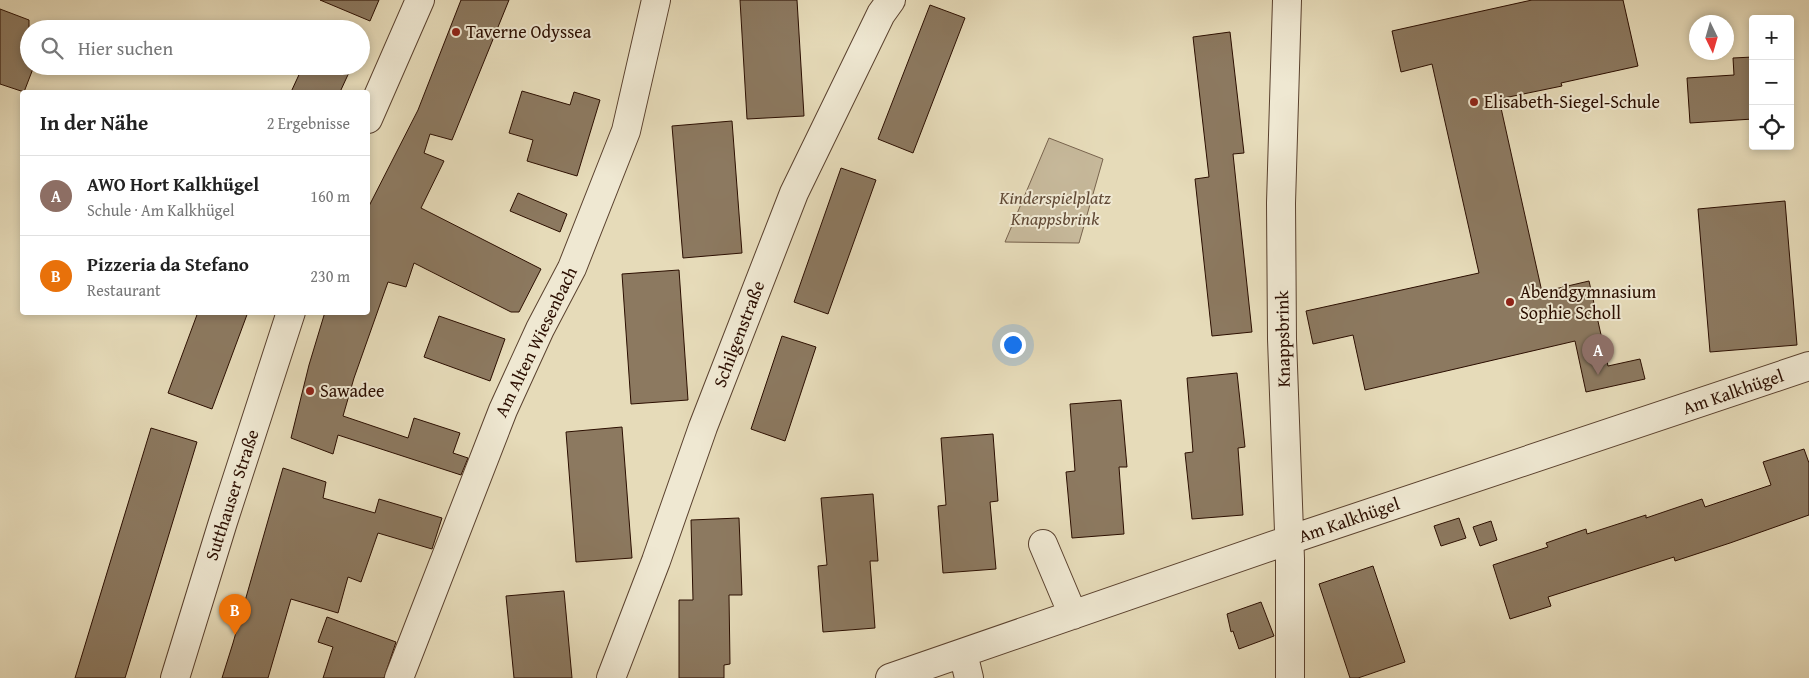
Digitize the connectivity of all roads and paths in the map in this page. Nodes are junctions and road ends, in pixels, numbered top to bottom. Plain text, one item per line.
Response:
1 (420, 0) edge
2 (656, 0) edge
3 (891, 0) edge
4 (1287, 0) edge
5 (370, 114) edge
6 (290, 315) edge
7 (1809, 366) edge
8 (1289, 540) junction
9 (1043, 544) dead end
10 (1073, 615) junction
11 (966, 666) edge
12 (175, 678) edge
13 (399, 678) edge
14 (611, 678) edge
15 (890, 678) edge
16 (1290, 678) edge

1 - 5 street
2 - 13 street, Am Alten Wiesenbach
3 - 14 street, Schilgenstraße
4 - 8 street, Knappsbrink
6 - 12 street, Sutthauser Straße
7 - 8 street, Am Kalkhügel
8 - 10 street, Am Kalkhügel
8 - 16 street, Knappsbrink
9 - 10 street
10 - 11 street, Am Kalkhügel
11 - 15 street, Am Kalkhügel

